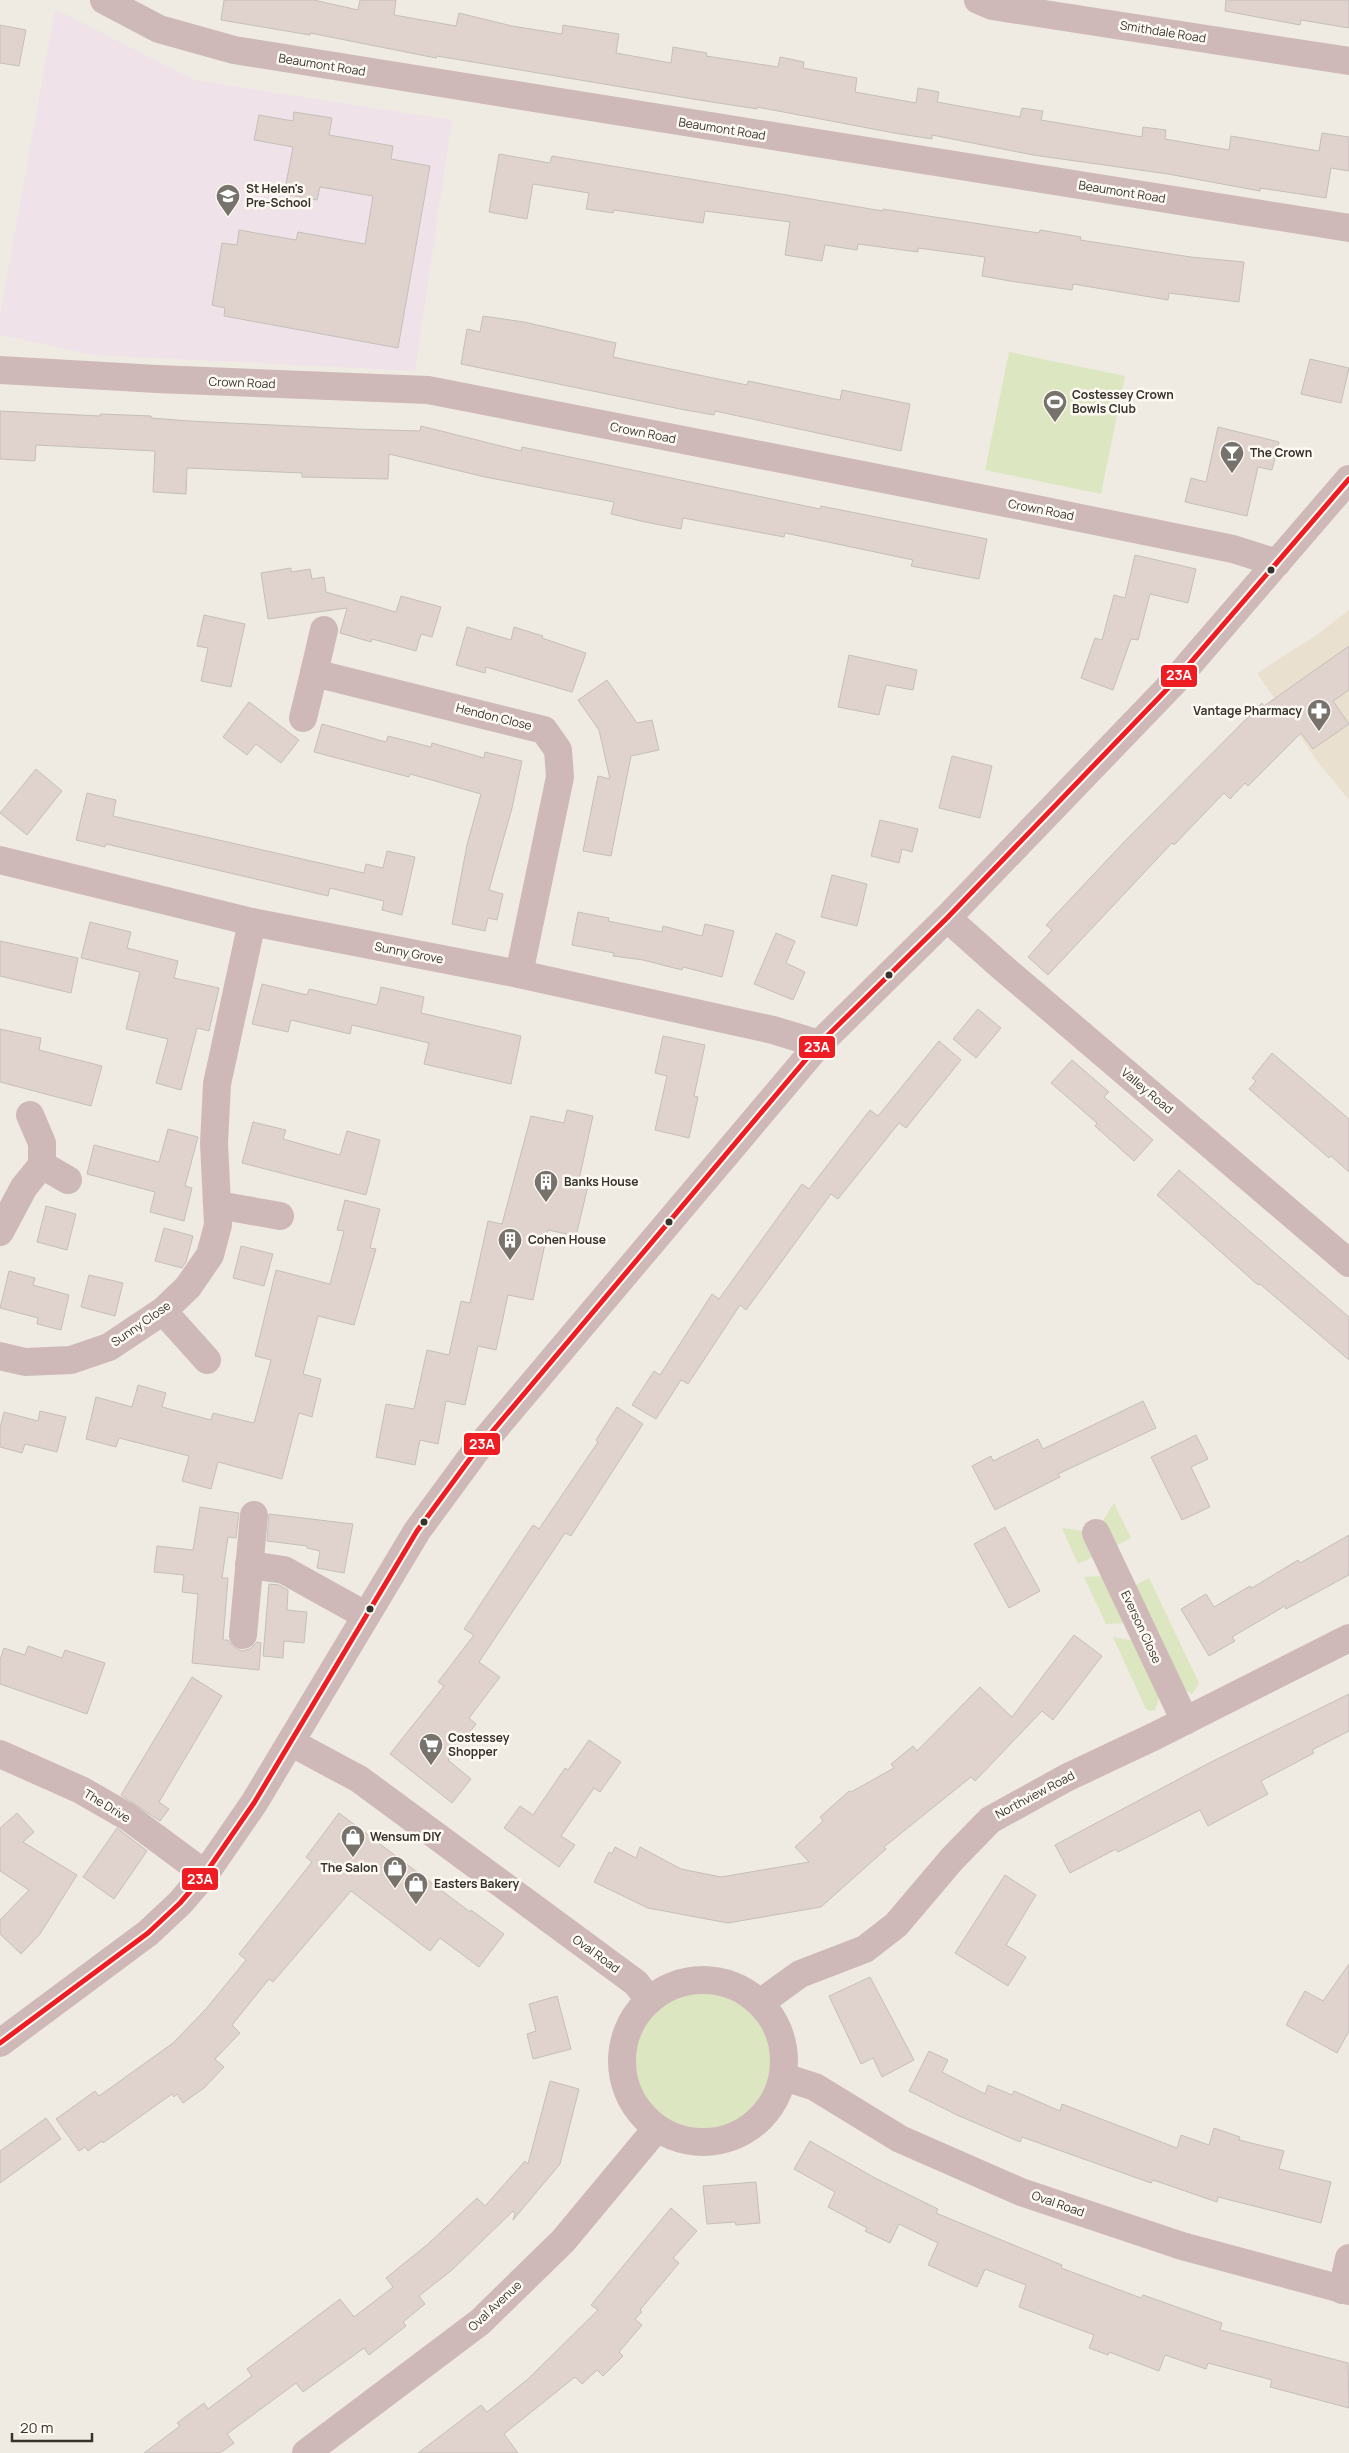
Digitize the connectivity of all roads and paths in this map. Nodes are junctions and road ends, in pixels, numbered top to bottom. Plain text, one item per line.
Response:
1 (104, 0) edge
2 (978, 0) edge
3 (1349, 61) edge
4 (1349, 228) edge
5 (0, 370) edge
6 (1349, 479) edge
7 (1277, 563) junction
8 (324, 630) dead end
9 (314, 672) junction
10 (303, 718) dead end
11 (0, 860) edge
12 (947, 918) junction
13 (252, 922) junction
14 (519, 974) junction
15 (819, 1044) junction
16 (30, 1115) dead end
17 (42, 1165) junction
18 (68, 1180) dead end
19 (218, 1205) junction
20 (280, 1216) dead end
21 (0, 1232) edge
22 (1349, 1264) edge
23 (163, 1311) junction
24 (0, 1356) edge
25 (207, 1360) dead end
26 (254, 1515) dead end
27 (1096, 1533) dead end
28 (249, 1566) junction
29 (365, 1615) junction
30 (243, 1635) dead end
31 (1349, 1638) edge
32 (1185, 1721) junction
33 (292, 1743) junction
34 (0, 1754) edge
35 (205, 1874) junction
36 (649, 2000) junction
37 (760, 2003) junction
38 (0, 2043) edge
39 (784, 2077) junction
40 (657, 2128) junction
41 (1349, 2258) edge
42 (1345, 2290) edge
43 (306, 2453) edge

1 - 4 street, Beaumont Road
2 - 3 street, Smithdale Road
5 - 7 street, Crown Road
6 - 7 street
7 - 12 street
8 - 9 street
9 - 10 street
9 - 14 street, Hendon Close
11 - 13 street, Sunny Grove
12 - 15 street
12 - 22 street, Valley Road
13 - 14 street, Sunny Grove
13 - 19 street, Sunny Close
14 - 15 street, Sunny Grove
15 - 29 street
16 - 17 street
17 - 18 street
17 - 21 street
19 - 20 street
19 - 23 street, Sunny Close
23 - 24 street, Sunny Close
23 - 25 street
26 - 28 street
27 - 32 street, Everson Close
28 - 29 street
28 - 30 street
29 - 33 street
31 - 32 street, Northview Road
32 - 37 street, Northview Road
33 - 35 street
33 - 36 street, Oval Road
34 - 35 street, The Drive
35 - 38 street
36 - 37 street
36 - 40 street
37 - 39 street
39 - 40 street
39 - 42 street, Oval Road
40 - 43 street, Oval Avenue
41 - 42 street

